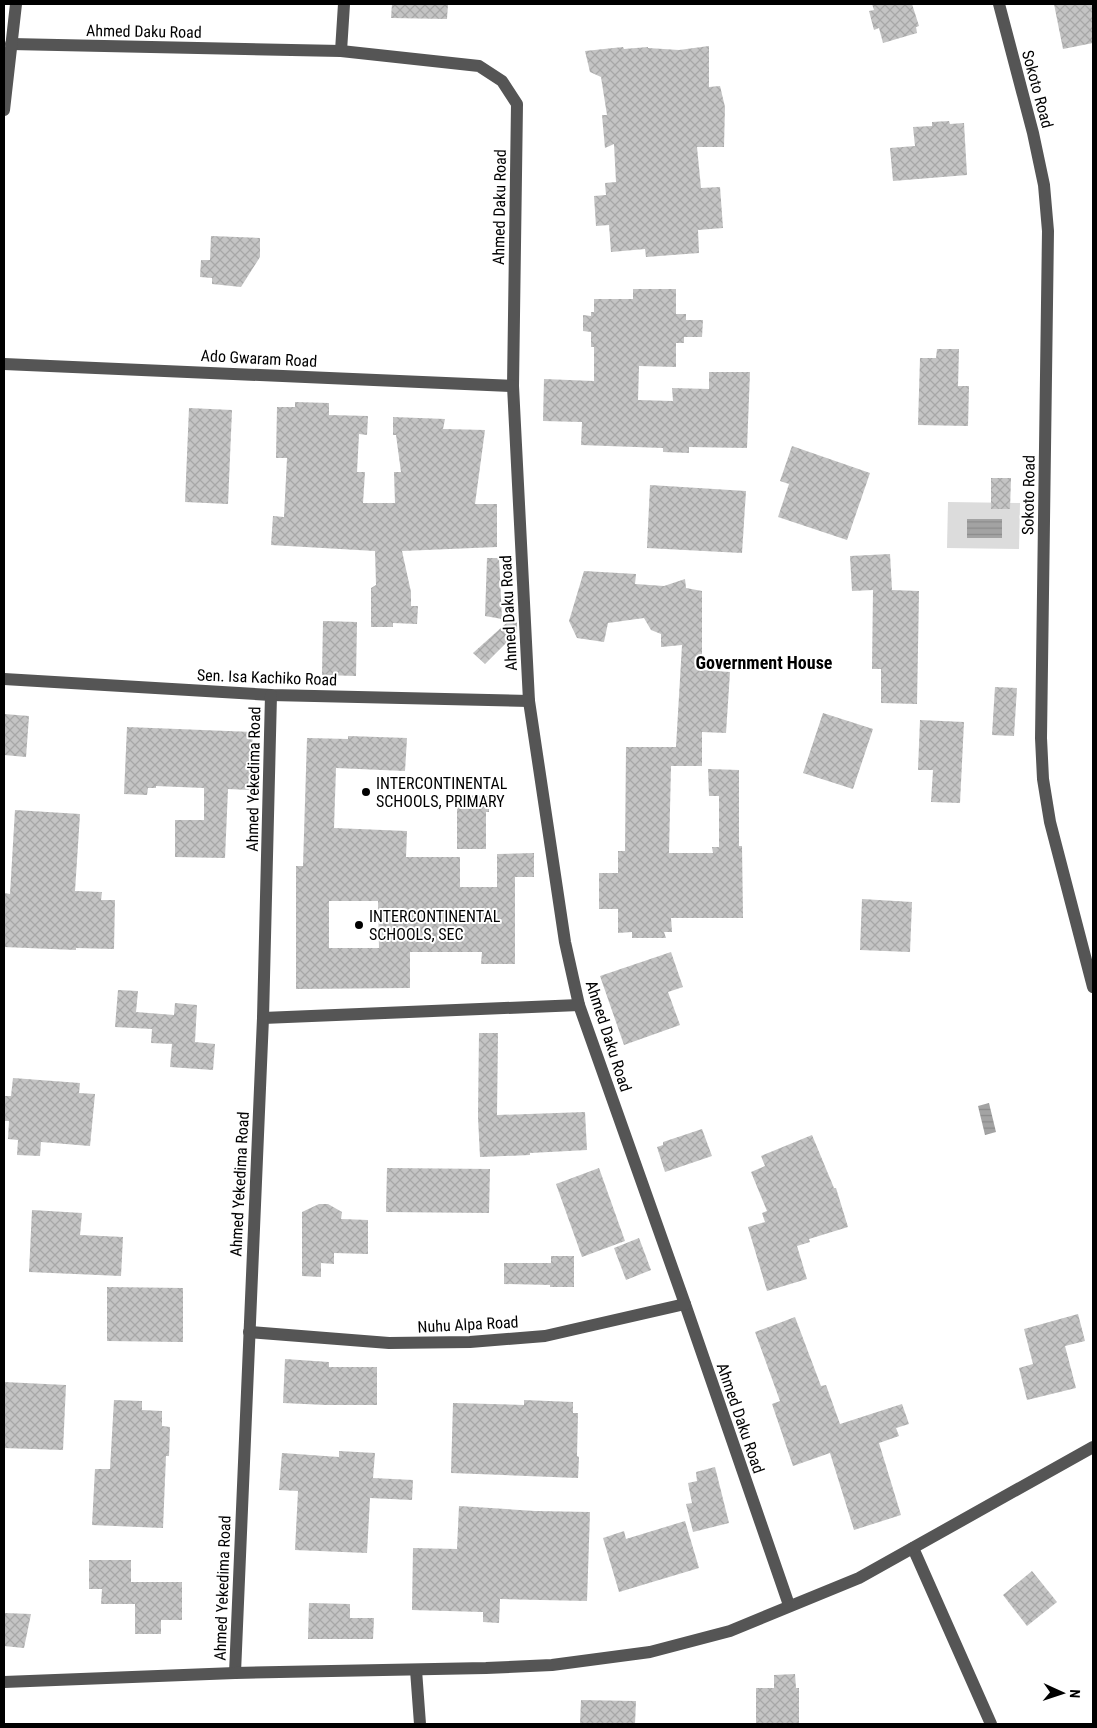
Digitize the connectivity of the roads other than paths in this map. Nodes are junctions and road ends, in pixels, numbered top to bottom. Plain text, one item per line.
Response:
1 (16, 4) edge
2 (344, 4) edge
3 (999, 4) edge
4 (11, 44) junction
5 (341, 51) junction
6 (4, 110) edge
7 (4, 364) edge
8 (513, 386) junction
9 (4, 679) edge
10 (271, 695) junction
11 (529, 700) junction
12 (1093, 987) edge
13 (579, 1005) junction
14 (264, 1018) junction
15 (685, 1304) junction
16 (249, 1332) junction
17 (1093, 1447) edge
18 (913, 1548) junction
19 (789, 1605) junction
20 (416, 1670) junction
21 (235, 1674) junction
22 (4, 1682) edge
23 (420, 1724) edge
24 (992, 1724) edge

1 - 4 street
2 - 5 street
3 - 12 street, Sokoto Road
4 - 5 street, Ahmed Daku Road
4 - 6 street
5 - 8 street, Ahmed Daku Road
7 - 8 street, Ado Gwaram Road
8 - 11 street, Ahmed Daku Road
9 - 10 street, Sen. Isa Kachiko Road
10 - 11 street, Sen. Isa Kachiko Road
10 - 14 street, Ahmed Yekedima Road
11 - 13 street, Ahmed Daku Road
13 - 14 street
13 - 15 street, Ahmed Daku Road
14 - 16 street, Ahmed Yekedima Road
15 - 16 street, Nuhu Alpa Road
15 - 19 street, Ahmed Daku Road
16 - 21 street, Ahmed Yekedima Road
17 - 18 street
18 - 19 street
18 - 24 street
19 - 20 street
20 - 21 street
20 - 23 street
21 - 22 street

